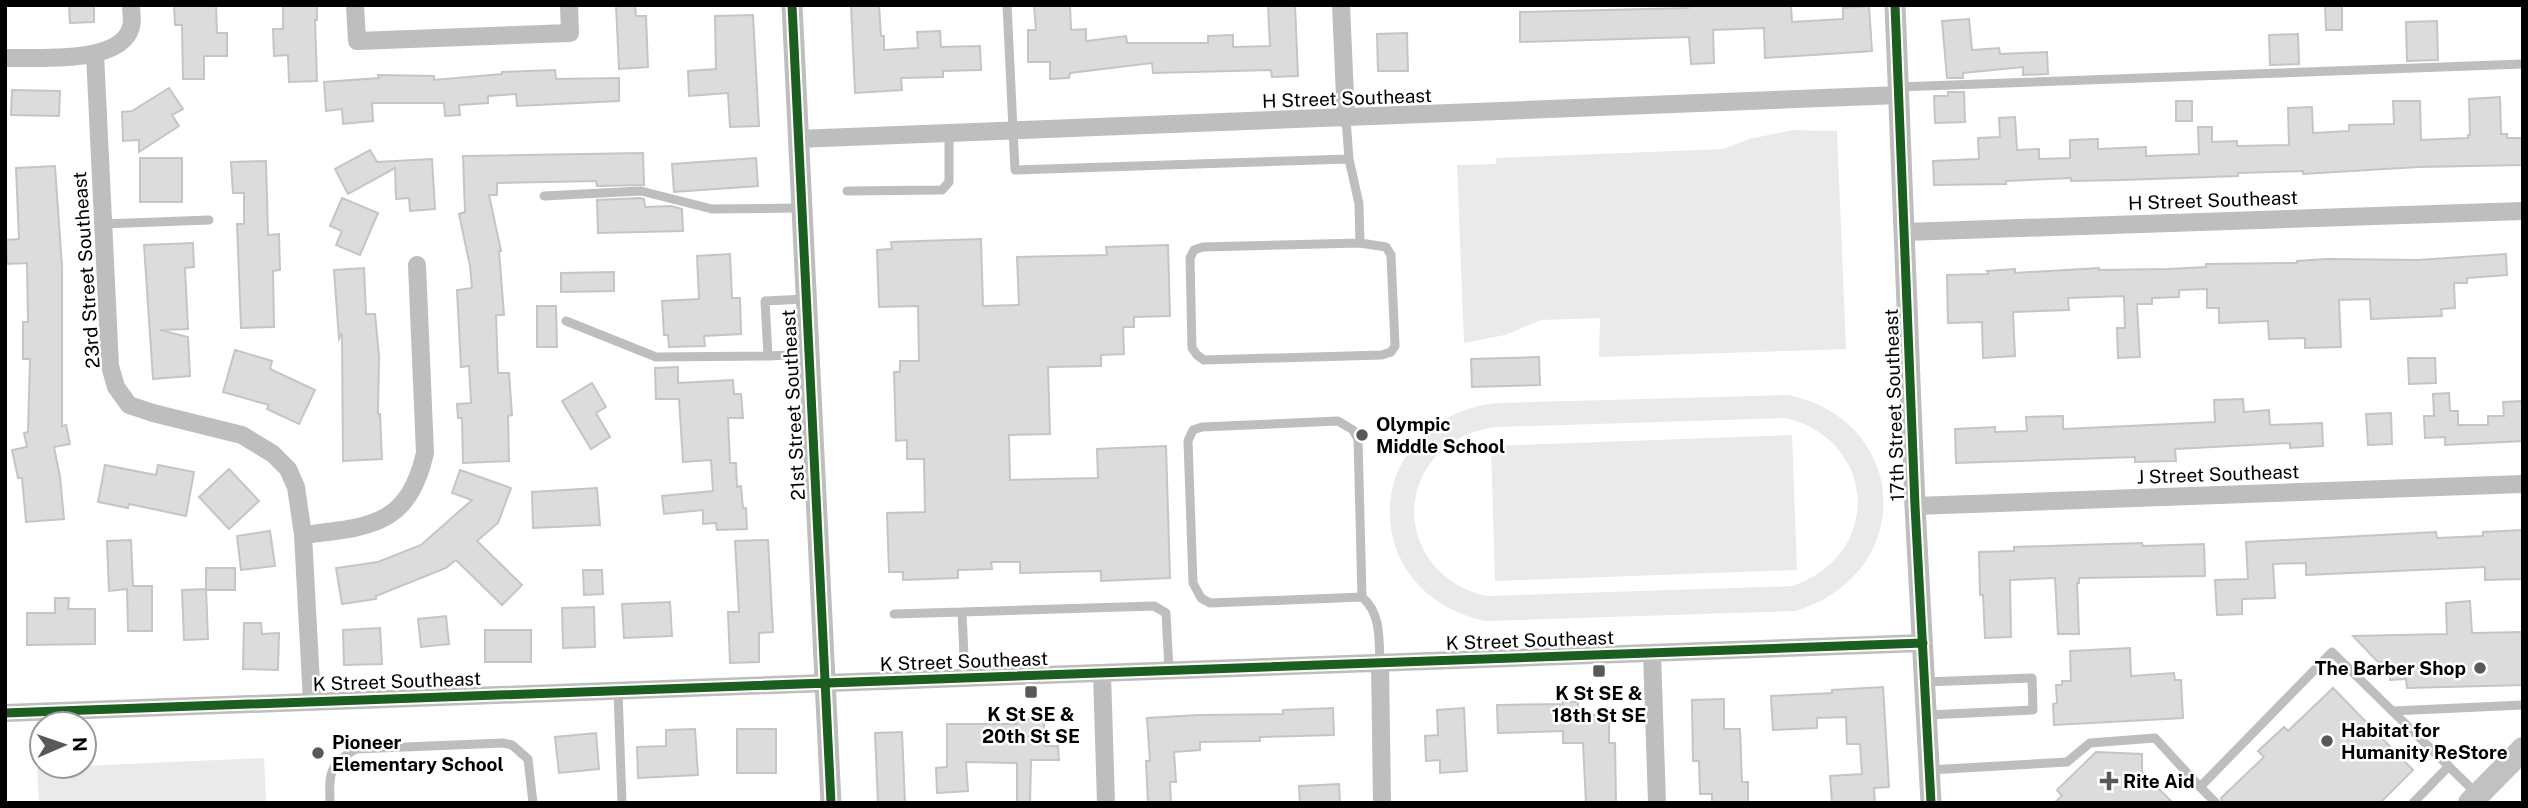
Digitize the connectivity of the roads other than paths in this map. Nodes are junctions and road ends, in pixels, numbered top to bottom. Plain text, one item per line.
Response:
1 (131, 5) edge
2 (355, 5) edge
3 (569, 5) edge
4 (792, 5) edge
5 (1007, 5) edge
6 (1340, 5) edge
7 (1895, 5) edge
8 (95, 54) junction
9 (5, 58) edge
10 (2523, 64) edge
11 (1899, 91) junction
12 (1346, 119) junction
13 (1012, 132) junction
14 (949, 134) junction
15 (797, 139) junction
16 (1349, 159) junction
17 (847, 191) dead end
18 (544, 196) dead end
19 (801, 208) junction
20 (2523, 211) edge
21 (209, 220) dead end
22 (103, 224) junction
23 (1905, 232) junction
24 (1360, 243) junction
25 (417, 265) dead end
26 (805, 299) junction
27 (566, 321) dead end
28 (808, 354) junction
29 (768, 356) junction
30 (2523, 484) edge
31 (1915, 506) junction
32 (303, 535) junction
33 (1362, 597) junction
34 (962, 612) junction
35 (894, 614) dead end
36 (1923, 643) junction
37 (1652, 653) junction
38 (1380, 663) junction
39 (1170, 670) junction
40 (1102, 673) junction
41 (965, 678) junction
42 (1926, 682) junction
43 (825, 683) junction
44 (618, 691) junction
45 (312, 702) junction
46 (2523, 705) edge
47 (2393, 711) junction
48 (5, 713) edge
49 (1927, 715) junction
50 (2523, 749) edge
51 (2449, 766) junction
52 (1929, 770) junction
53 (2200, 787) junction
54 (2474, 799) edge
55 (330, 803) edge
56 (533, 803) edge
57 (622, 803) edge
58 (831, 803) edge
59 (1106, 803) edge
60 (1382, 803) edge
61 (1657, 803) edge
62 (1931, 803) edge
63 (2216, 803) edge
64 (2413, 803) edge

1 - 8 street
2 - 3 street
4 - 15 street, 21st Street Southeast
5 - 13 lane
6 - 12 street
7 - 11 street, 17th Street Southeast
8 - 9 street
8 - 22 street, 23rd Street Southeast
10 - 11 lane
11 - 12 street, H Street Southeast
11 - 23 street, 17th Street Southeast
12 - 13 street, H Street Southeast
12 - 16 lane
13 - 14 street, H Street Southeast
13 - 16 lane
14 - 15 street, H Street Southeast
14 - 17 lane
15 - 19 street, 21st Street Southeast
16 - 24 lane
18 - 19 lane
19 - 26 street, 21st Street Southeast
20 - 23 street, H Street Southeast
21 - 22 lane
22 - 32 street, 23rd Street Southeast
23 - 31 street, 17th Street Southeast
24 - 24 lane
25 - 32 street
26 - 28 street, 21st Street Southeast
26 - 29 lane
27 - 29 lane
28 - 29 lane
28 - 43 street, 21st Street Southeast
30 - 31 street, J Street Southeast
31 - 36 street, 17th Street Southeast
32 - 45 street, 23rd Street Southeast
33 - 33 lane
33 - 38 lane
34 - 35 lane
34 - 39 lane
34 - 41 lane
36 - 37 street, K Street Southeast
36 - 42 street, 17th Street Southeast
37 - 38 street, K Street Southeast
37 - 61 street
38 - 39 street, K Street Southeast
38 - 60 street
39 - 40 street, K Street Southeast
40 - 41 street, K Street Southeast
40 - 59 street
41 - 43 street, K Street Southeast
42 - 49 street, 17th Street Southeast
42 - 49 lane
43 - 44 street, K Street Southeast
43 - 58 street, 21st Street Southeast
44 - 45 street, K Street Southeast
44 - 57 lane
45 - 48 street, K Street Southeast
46 - 47 lane
47 - 51 lane
47 - 53 lane
49 - 52 street, 17th Street Southeast
50 - 54 main road
51 - 54 lane
51 - 64 lane
52 - 53 lane
52 - 62 street, 17th Street Southeast
53 - 63 lane
55 - 56 lane

